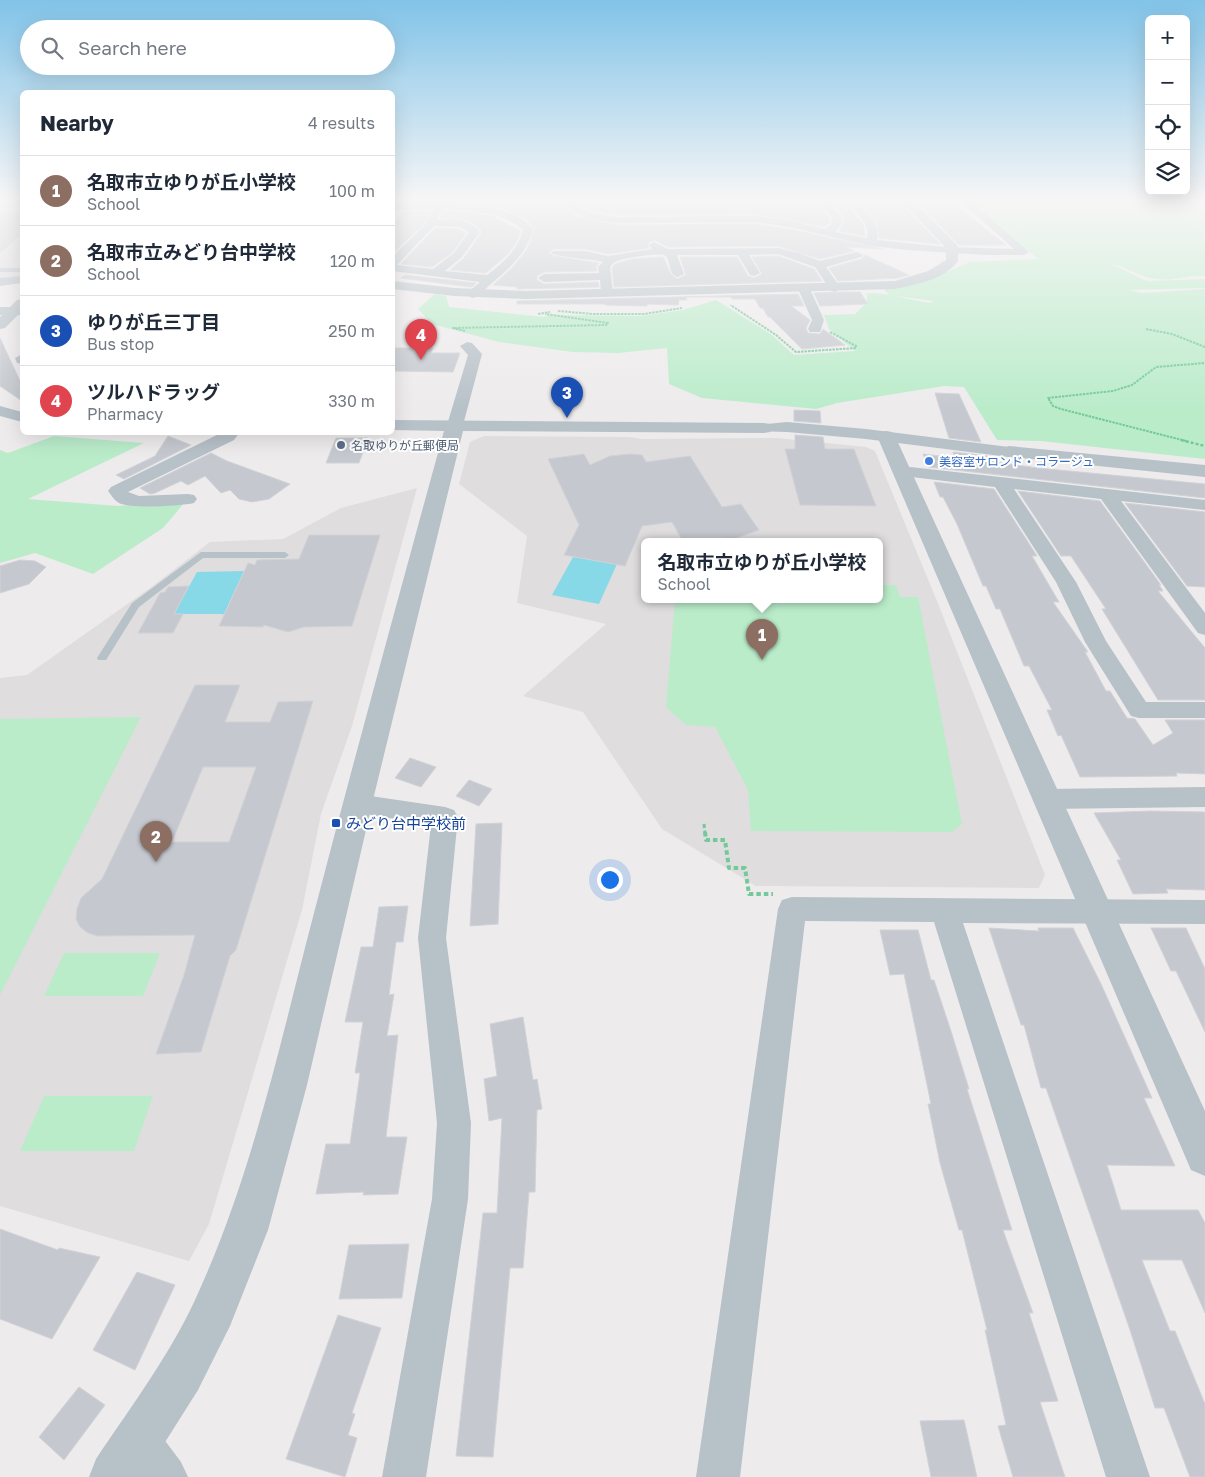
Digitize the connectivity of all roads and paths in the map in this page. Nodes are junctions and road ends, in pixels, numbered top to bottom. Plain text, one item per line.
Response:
1 (417, 271) edge
2 (438, 271) edge
3 (498, 271) edge
4 (604, 271) edge
5 (677, 271) edge
6 (823, 271) edge
7 (939, 271) edge
8 (435, 273) junction
9 (678, 274) dead end
10 (605, 276) junction
11 (544, 278) dead end
12 (488, 279) junction
13 (20, 280) edge
14 (0, 282) edge
15 (395, 284) edge
16 (835, 288) junction
17 (804, 289) junction
18 (472, 294) junction
19 (607, 294) junction
20 (729, 304) dead end
21 (690, 306) dead end
22 (15, 309) edge
23 (538, 314) dead end
24 (545, 314) dead end
25 (0, 325) edge
26 (816, 325) joint
27 (1146, 329) dead end
28 (467, 339) joint
29 (1205, 347) edge
30 (1205, 363) edge
31 (0, 411) edge
32 (20, 416) edge
33 (395, 425) edge
34 (455, 425) junction
35 (764, 428) joint
36 (230, 435) edge
37 (887, 439) junction
38 (1205, 446) edge
39 (1010, 452) joint
40 (901, 471) junction
41 (1205, 472) edge
42 (1002, 482) junction
43 (1106, 493) junction
44 (188, 499) dead end
45 (1205, 505) edge
46 (285, 555) dead end
47 (1205, 628) edge
48 (102, 658) dead end
49 (1205, 710) edge
50 (1205, 797) edge
51 (1046, 799) junction
52 (357, 804) junction
53 (704, 824) dead end
54 (776, 896) dead end
55 (945, 911) junction
56 (1205, 912) edge
57 (1097, 913) junction
58 (1205, 1156) edge
59 (138, 1441) junction
60 (114, 1477) edge
61 (166, 1477) edge
62 (404, 1477) edge
63 (718, 1477) edge
64 (1128, 1477) edge

1 - 8 street
2 - 8 street
3 - 12 street
4 - 10 street
5 - 9 street
6 - 16 street
7 - 16 street
8 - 12 street
10 - 11 street
10 - 19 street
12 - 18 street
13 - 14 street
15 - 18 street
16 - 17 street
17 - 19 street
17 - 26 street
18 - 19 street
20 - 26 path
21 - 23 path
22 - 25 street
24 - 28 path
27 - 29 path
28 - 34 street
30 - 38 path
31 - 32 street
33 - 34 street
34 - 35 street
34 - 52 street
35 - 37 street
36 - 44 street
37 - 39 street
37 - 40 street
39 - 41 street
40 - 42 street
40 - 51 street
42 - 43 street
42 - 49 street
43 - 45 street
43 - 47 street
46 - 48 lane
50 - 51 street
51 - 57 street
52 - 59 street
52 - 62 street
53 - 54 path
55 - 57 street
55 - 63 street
55 - 64 street
56 - 57 street
57 - 58 street
59 - 60 street
59 - 61 street

